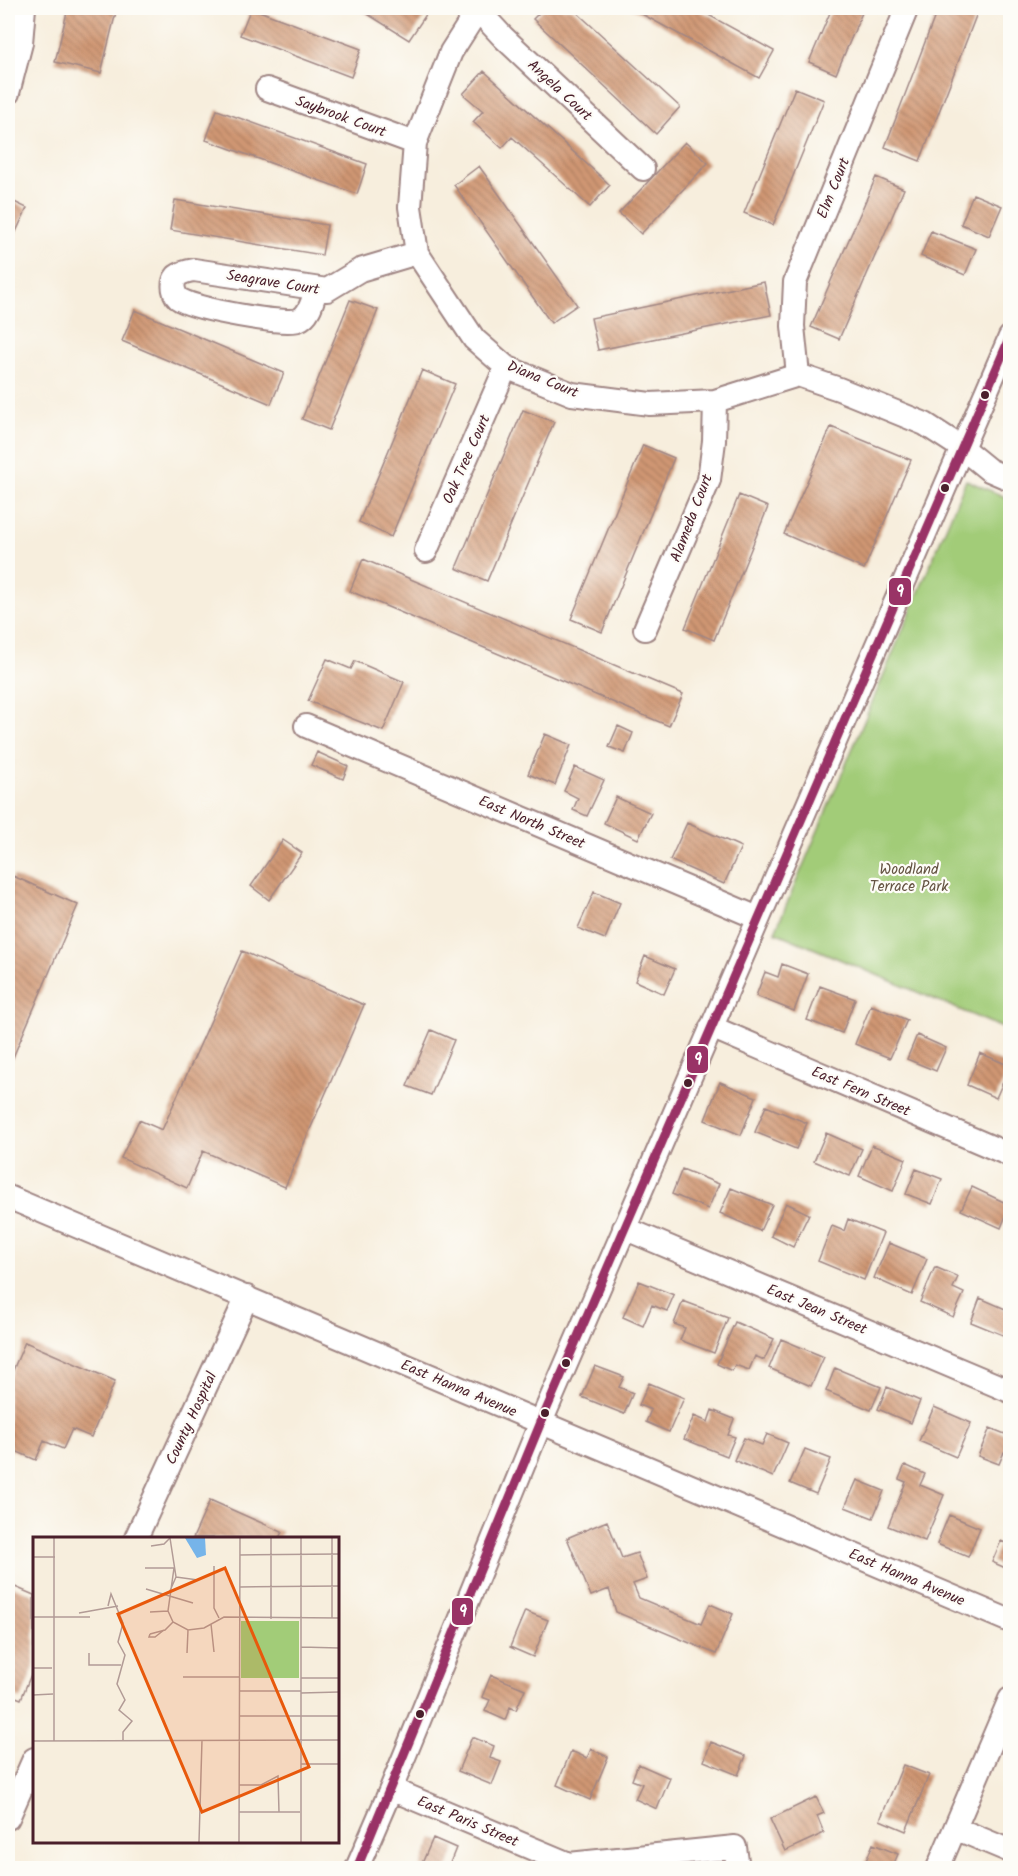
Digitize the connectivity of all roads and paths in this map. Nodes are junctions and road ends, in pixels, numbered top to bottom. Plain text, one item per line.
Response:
1 (24, 8) edge
2 (479, 8) edge
3 (907, 8) edge
4 (267, 89) dead end
5 (8, 93) edge
6 (416, 143) junction
7 (643, 169) dead end
8 (417, 253) junction
9 (316, 289) junction
10 (1011, 337) edge
11 (507, 367) junction
12 (798, 375) junction
13 (715, 401) junction
14 (962, 448) junction
15 (1011, 479) edge
16 (426, 551) dead end
17 (645, 630) dead end
18 (306, 726) dead end
19 (758, 918) junction
20 (711, 1027) junction
21 (1011, 1155) edge
22 (8, 1197) edge
23 (624, 1228) junction
24 (247, 1297) junction
25 (1011, 1391) edge
26 (541, 1422) junction
27 (137, 1537) edge
28 (1011, 1621) edge
29 (1011, 1699) edge
30 (33, 1761) edge
31 (392, 1789) junction
32 (8, 1818) edge
33 (955, 1828) junction
34 (1011, 1851) edge
35 (357, 1869) edge
36 (738, 1869) edge
37 (938, 1869) edge

1 - 5 street
2 - 6 street, Diana Court
2 - 7 street, Angela Court
3 - 12 street, Elm Court
4 - 6 street, Saybrook Court
6 - 8 street, Diana Court
8 - 9 street, Seagrave Court
8 - 11 street, Diana Court
9 - 9 street, Seagrave Court
10 - 14 street
11 - 13 street, Diana Court
11 - 16 street, Oak Tree Court
12 - 13 street, Diana Court
12 - 14 street
13 - 17 street, Alameda Court
14 - 15 street
14 - 19 street
18 - 19 street, East North Street
19 - 20 street
20 - 21 street, East Fern Street
20 - 23 street
22 - 24 street, East Hanna Avenue
23 - 25 street, East Jean Street
23 - 26 street
24 - 26 street, East Hanna Avenue
24 - 27 street, County Hospital
26 - 28 street, East Hanna Avenue
26 - 31 street
29 - 33 street
30 - 32 street
31 - 35 street
31 - 36 street, East Paris Street
33 - 34 street
33 - 37 street

